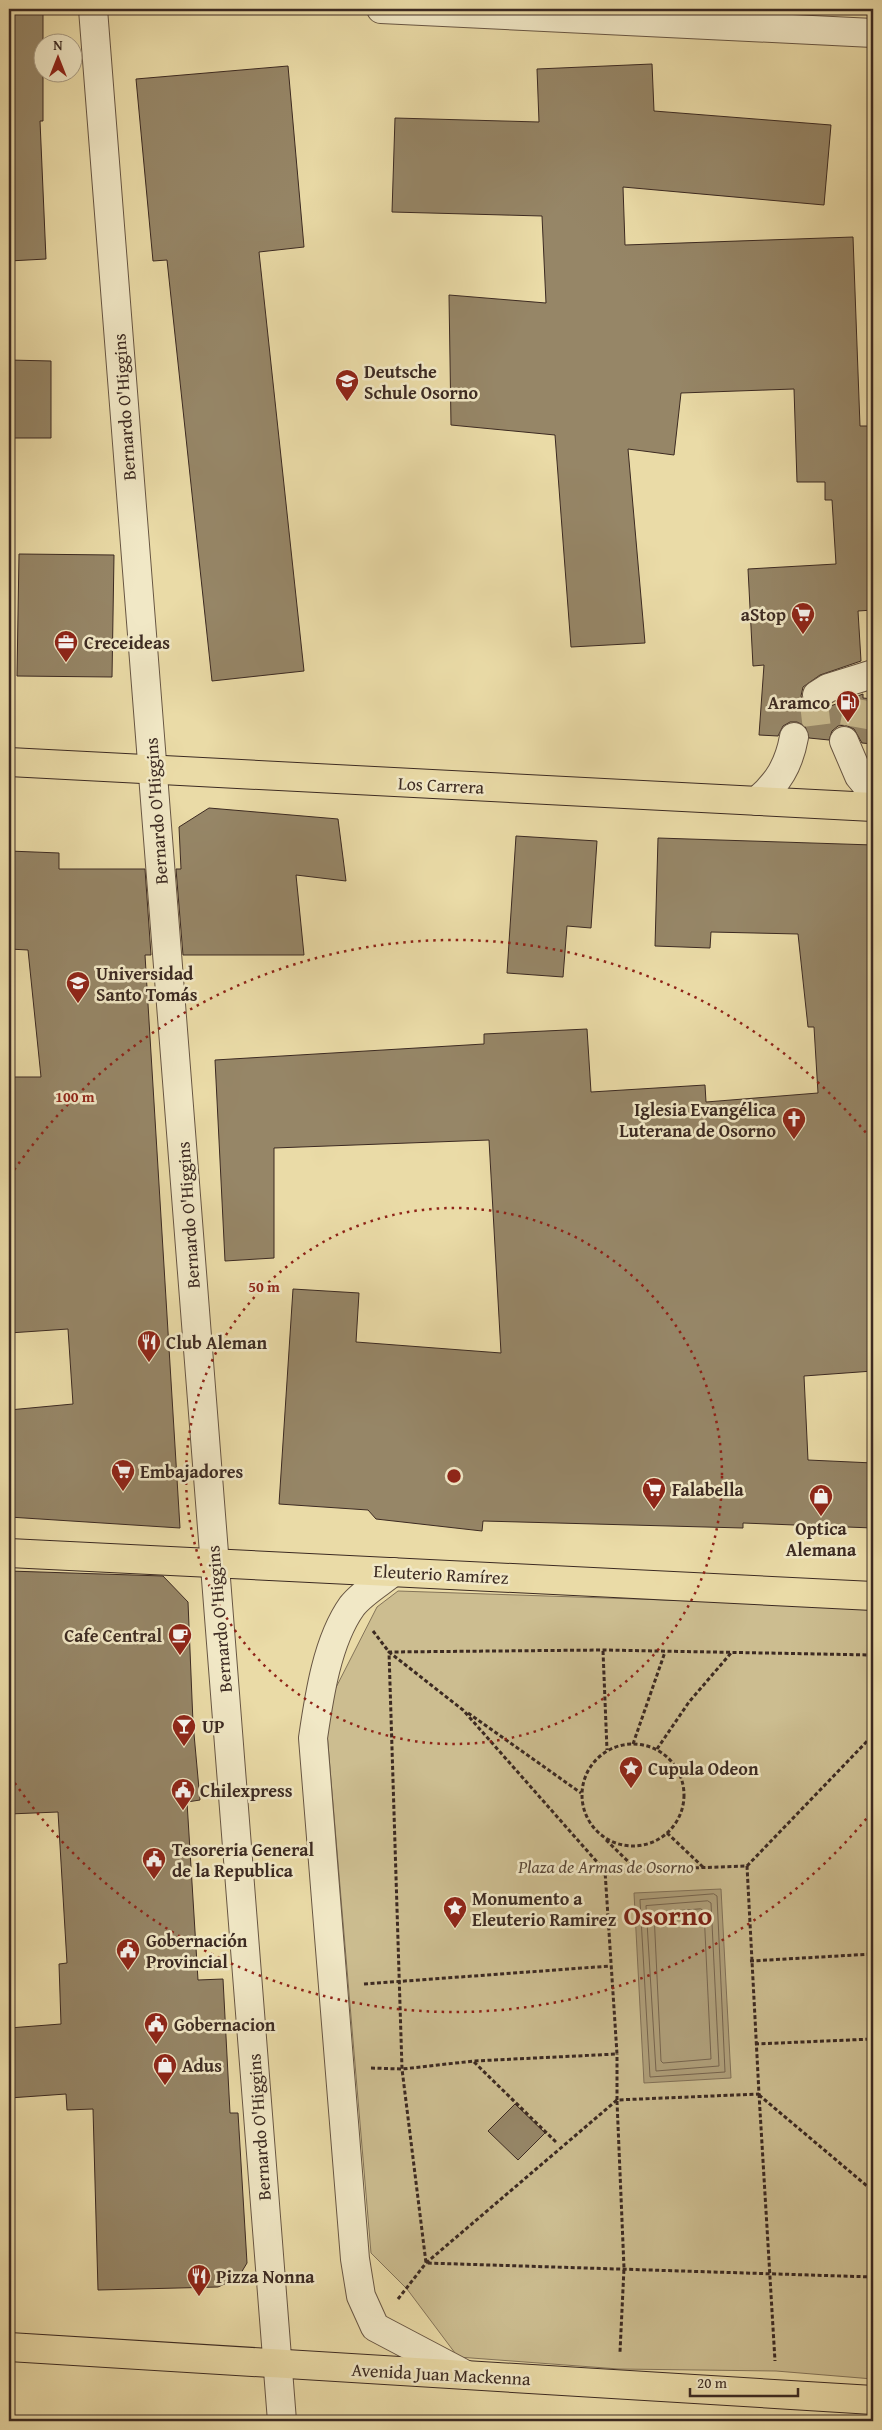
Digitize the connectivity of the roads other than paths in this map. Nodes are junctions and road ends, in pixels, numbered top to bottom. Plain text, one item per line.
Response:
1 (93, 9) edge
2 (381, 9) edge
3 (873, 33) edge
4 (873, 674) edge
5 (817, 695) dead end
6 (794, 737) dead end
7 (844, 741) dead end
8 (9, 762) edge
9 (153, 770) junction
10 (873, 793) edge
11 (757, 801) junction
12 (873, 807) edge
13 (9, 1553) edge
14 (215, 1562) junction
15 (393, 1572) junction
16 (873, 1596) edge
17 (9, 2347) edge
18 (278, 2365) junction
19 (466, 2375) junction
20 (873, 2400) edge
21 (282, 2421) edge

1 - 9 street, Bernardo O'Higgins
2 - 3 street
4 - 5 street
6 - 11 street
7 - 10 street
8 - 9 main road, Los Carrera
9 - 11 main road, Los Carrera
9 - 14 street, Bernardo O'Higgins
11 - 12 main road, Los Carrera
13 - 14 main road, Eleuterio Ramírez
14 - 15 main road, Eleuterio Ramírez
14 - 18 street, Bernardo O'Higgins
15 - 16 main road, Eleuterio Ramírez
15 - 19 street
17 - 18 main road, Avenida Juan Mackenna
18 - 19 main road, Avenida Juan Mackenna
18 - 21 street, Bernardo O'Higgins
19 - 20 main road, Avenida Juan Mackenna

